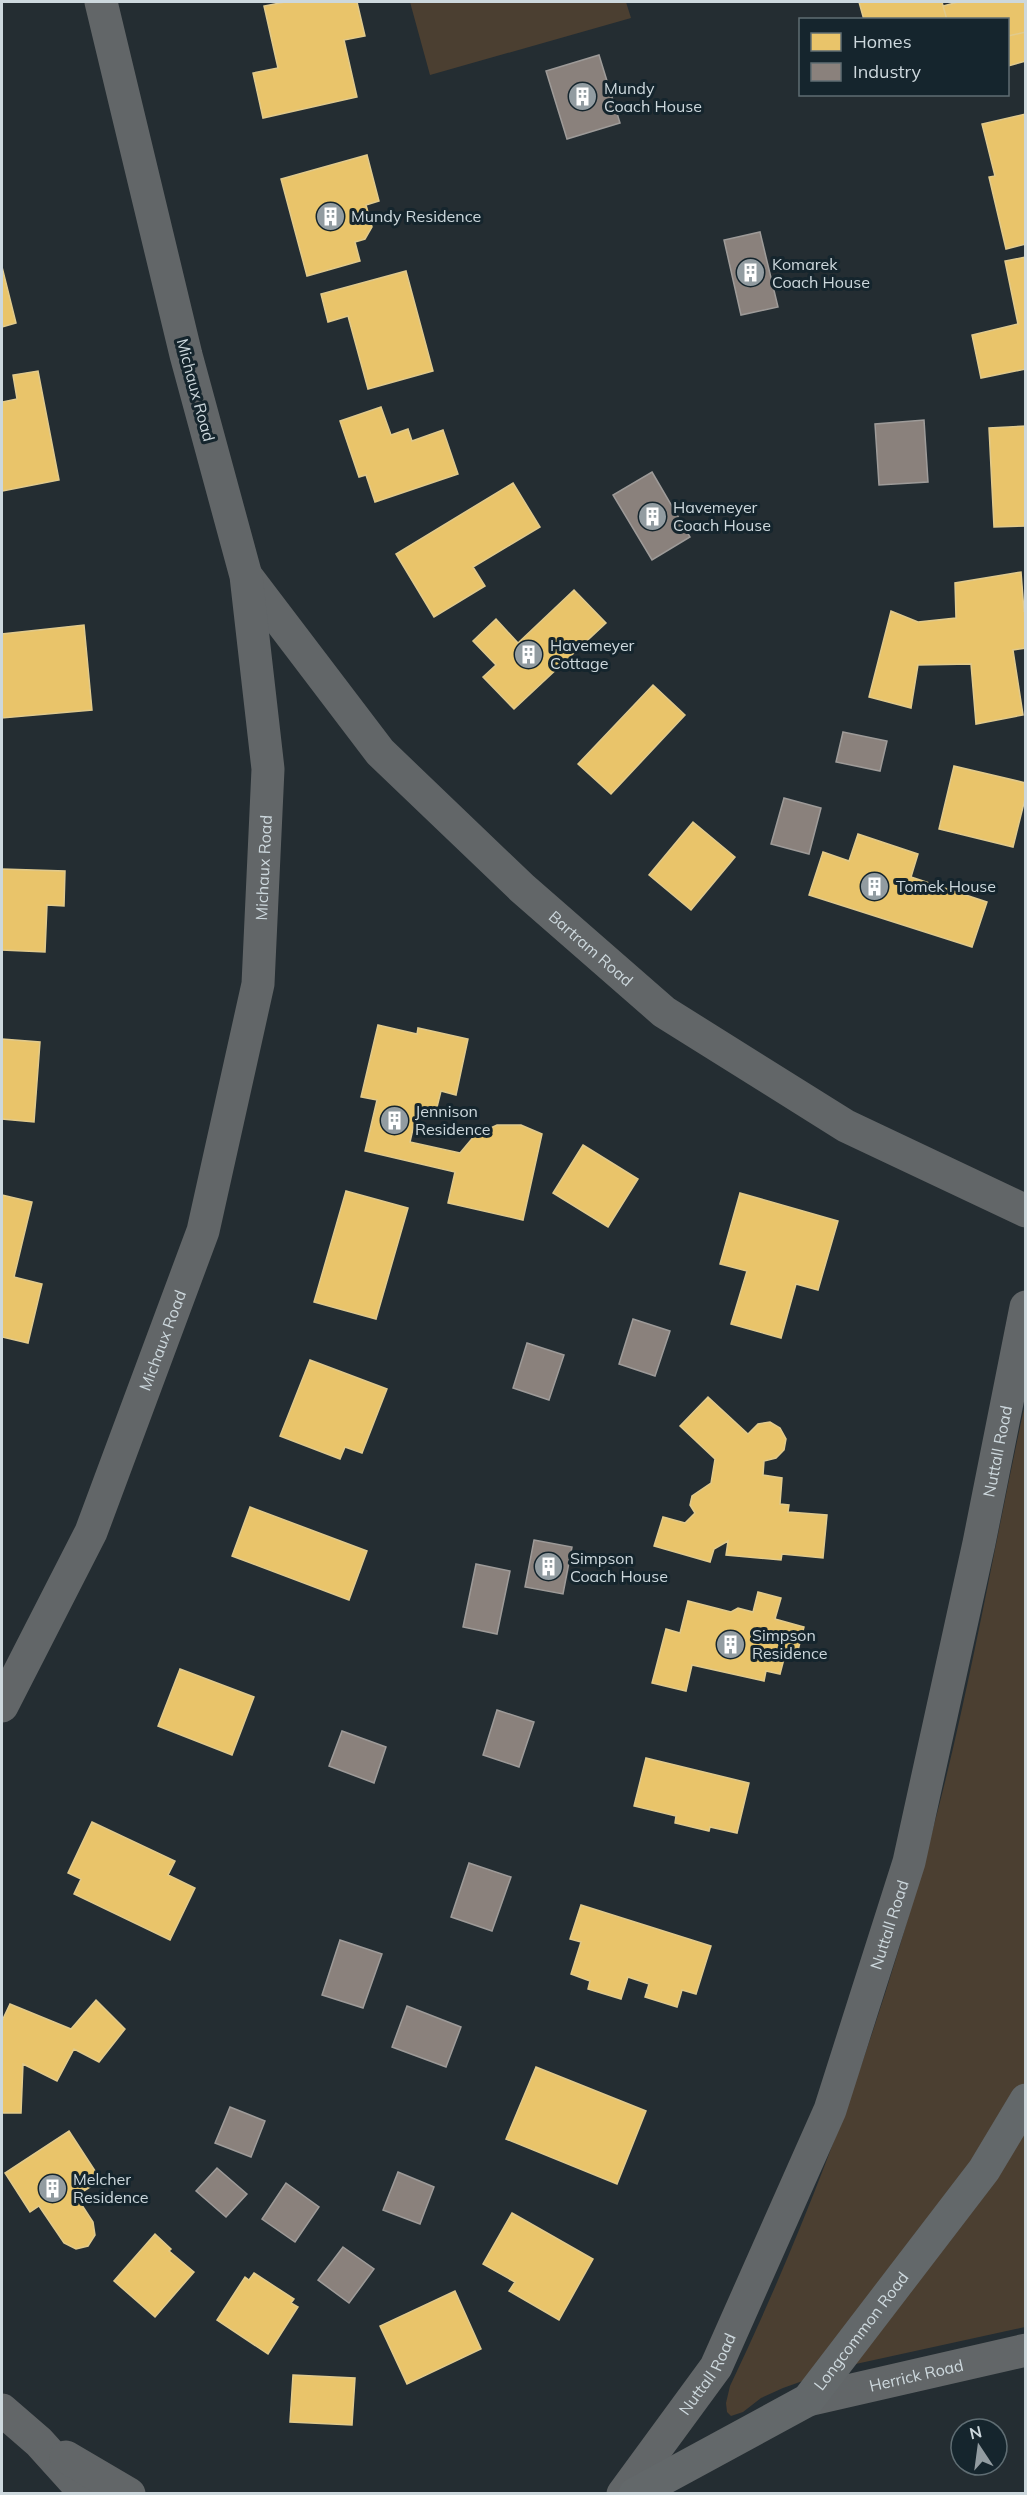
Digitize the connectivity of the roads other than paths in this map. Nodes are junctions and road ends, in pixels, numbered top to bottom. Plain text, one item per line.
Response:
1 (101, 2) edge
2 (246, 576) junction
3 (1026, 1211) edge
4 (1026, 1307) edge
5 (2, 1706) edge
6 (1026, 2100) edge
7 (1026, 2350) edge
8 (808, 2400) junction
9 (2, 2410) edge
10 (39, 2442) junction
11 (86, 2493) edge
12 (129, 2493) edge
13 (623, 2493) edge
14 (635, 2493) edge

1 - 2 street, Michaux Road
2 - 3 street, Bartram Road
2 - 5 street, Michaux Road
4 - 13 street, Nuttall Road
6 - 8 street, Longcommon Road
7 - 8 street, Herrick Road
8 - 14 street, Longcommon Road
9 - 10 street
10 - 11 street
10 - 12 street

